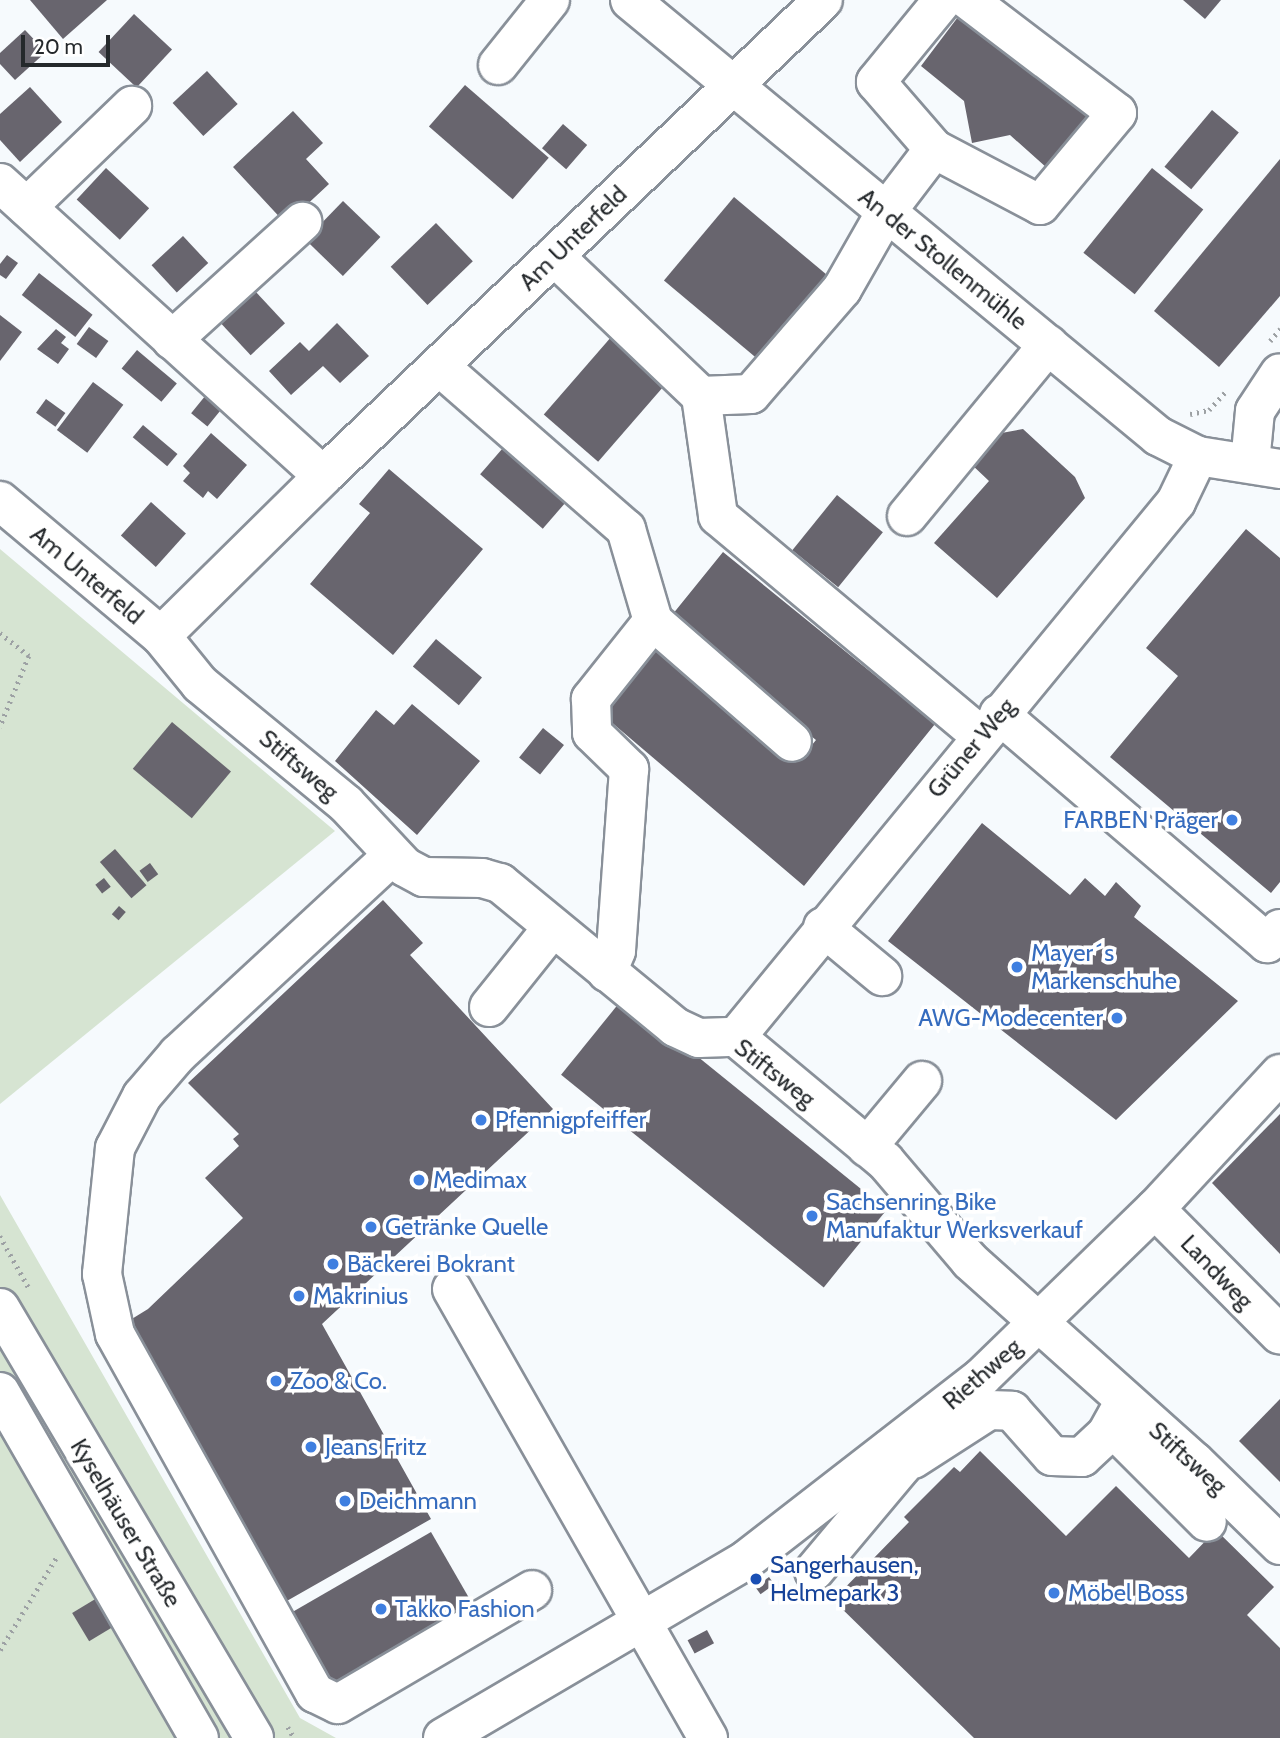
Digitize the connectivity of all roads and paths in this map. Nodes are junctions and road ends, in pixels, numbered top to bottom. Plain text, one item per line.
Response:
1 (550, 0) edge
2 (630, 0) edge
3 (823, 0) edge
4 (943, 0) edge
5 (968, 0) edge
6 (498, 65) dead end
7 (732, 85) junction
8 (132, 106) dead end
9 (934, 149) junction
10 (13, 195) edge
11 (886, 212) junction
12 (302, 222) dead end
13 (554, 256) junction
14 (1280, 329) edge
15 (172, 340) junction
16 (1048, 345) junction
17 (1271, 362) edge
18 (439, 366) junction
19 (1227, 390) dead end
20 (701, 396) junction
21 (1181, 411) dead end
22 (1198, 456) junction
23 (1265, 466) edge
24 (323, 476) junction
25 (0, 501) edge
26 (907, 516) dead end
27 (653, 621) junction
28 (0, 633) edge
29 (162, 636) junction
30 (990, 725) junction
31 (0, 727) edge
32 (792, 742) dead end
33 (392, 856) junction
34 (553, 927) junction
35 (823, 927) junction
36 (1280, 929) edge
37 (607, 972) junction
38 (882, 976) dead end
39 (489, 1007) dead end
40 (736, 1037) junction
41 (1280, 1074) edge
42 (922, 1081) dead end
43 (867, 1147) junction
44 (1155, 1209) junction
45 (452, 1289) dead end
46 (0, 1308) edge
47 (1038, 1322) junction
48 (1280, 1335) edge
49 (0, 1391) edge
50 (1118, 1414) junction
51 (896, 1458) junction
52 (111, 1502) junction
53 (1206, 1522) dead end
54 (76, 1524) junction
55 (1280, 1545) edge
56 (814, 1571) dead end
57 (532, 1590) dead end
58 (641, 1623) junction
59 (0, 1650) edge
60 (199, 1738) edge
61 (254, 1738) edge
62 (443, 1738) edge
63 (708, 1738) edge

1 - 6 street
2 - 7 street, An der Stollenmühle
3 - 7 street, Am Unterfeld
4 - 9 street
5 - 9 street
7 - 11 street, An der Stollenmühle
7 - 13 street, Am Unterfeld
8 - 10 street
9 - 11 street
10 - 15 street
11 - 16 street, An der Stollenmühle
11 - 20 street
12 - 15 street
13 - 18 street, Am Unterfeld
13 - 20 street
14 - 17 path
15 - 24 street
16 - 22 street, An der Stollenmühle
16 - 26 street
17 - 23 street
18 - 24 street, Am Unterfeld
18 - 27 street
19 - 21 path
20 - 30 street
22 - 23 street, An der Stollenmühle
22 - 30 street, Grüner Weg
24 - 29 street, Am Unterfeld
25 - 29 street, Am Unterfeld
27 - 32 street
27 - 37 street
28 - 31 path
29 - 33 street, Stiftsweg
30 - 35 street, Grüner Weg
30 - 36 street
33 - 34 street, Stiftsweg
33 - 57 street
34 - 37 street, Stiftsweg
34 - 39 street
35 - 38 street
35 - 40 street, Grüner Weg
37 - 40 street, Stiftsweg
40 - 43 street, Stiftsweg
41 - 44 street, Riethweg
42 - 43 street
43 - 47 street, Stiftsweg
44 - 47 street, Riethweg
44 - 48 street, Landweg
45 - 58 street
46 - 52 street, Kyselhäuser Straße
47 - 50 street, Stiftsweg
47 - 51 street, Riethweg
49 - 54 street
50 - 51 street
50 - 53 street
50 - 55 street, Stiftsweg
51 - 56 street
51 - 58 street, Riethweg
52 - 54 street
52 - 61 street, Kyselhäuser Straße
54 - 59 path
54 - 60 street
58 - 62 street, Riethweg
58 - 63 street

